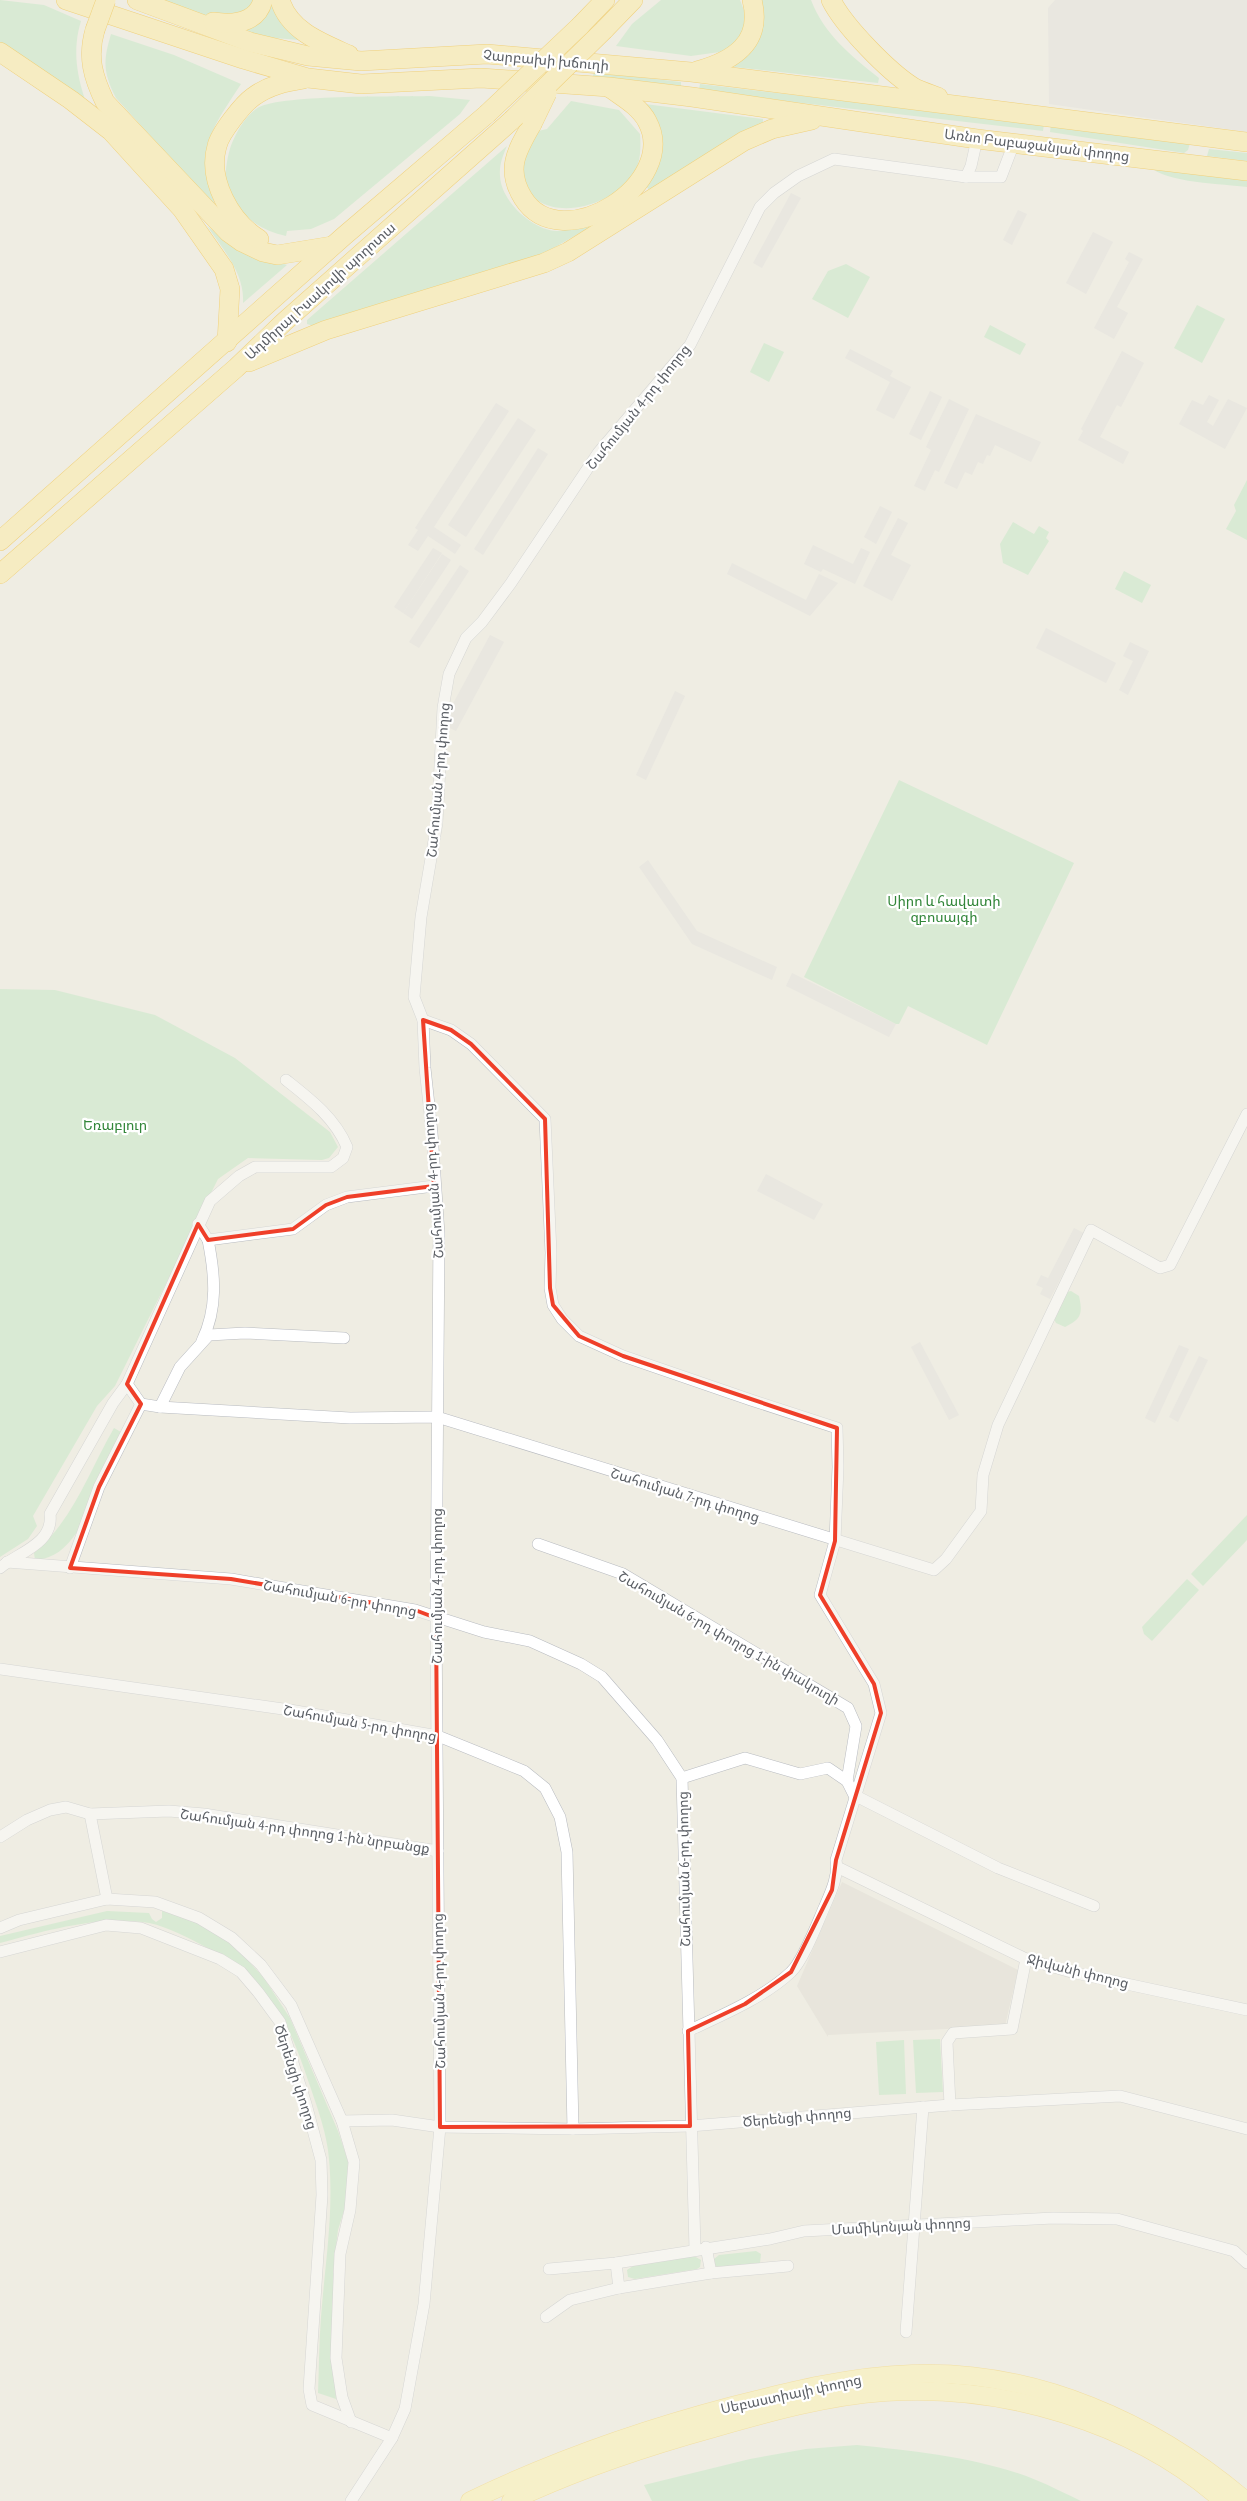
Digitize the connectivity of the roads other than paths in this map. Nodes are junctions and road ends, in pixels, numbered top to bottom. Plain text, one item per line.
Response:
1 (66, 0) edge
2 (96, 0) edge
3 (106, 0) edge
4 (137, 0) edge
5 (263, 0) edge
6 (280, 0) edge
7 (605, 0) edge
8 (633, 0) edge
9 (644, 0) edge
10 (752, 0) edge
11 (831, 0) edge
12 (184, 18) junction
13 (608, 26) junction
14 (91, 28) junction
15 (0, 52) edge
16 (361, 61) junction
17 (693, 73) junction
18 (308, 78) junction
19 (554, 78) junction
20 (609, 88) junction
21 (692, 96) junction
22 (962, 107) junction
23 (828, 118) junction
24 (111, 131) junction
25 (977, 139) junction
26 (1247, 142) edge
27 (1014, 143) junction
28 (1247, 146) edge
29 (1198, 165) junction
30 (1247, 171) edge
31 (966, 177) junction
32 (338, 241) junction
33 (227, 342) junction
34 (236, 368) junction
35 (0, 541) edge
36 (0, 574) edge
37 (423, 1020) junction
38 (286, 1080) dead end
39 (1247, 1114) edge
40 (434, 1186) junction
41 (198, 1224) junction
42 (208, 1240) junction
43 (344, 1338) dead end
44 (201, 1342) junction
45 (127, 1384) junction
46 (141, 1404) junction
47 (160, 1408) junction
48 (438, 1418) junction
49 (835, 1541) junction
50 (538, 1544) dead end
51 (4, 1565) edge
52 (70, 1568) junction
53 (436, 1618) junction
54 (0, 1670) edge
55 (438, 1736) junction
56 (682, 1778) junction
57 (846, 1780) junction
58 (854, 1795) junction
59 (90, 1814) junction
60 (0, 1837) edge
61 (438, 1851) junction
62 (837, 1867) junction
63 (107, 1899) junction
64 (1094, 1906) dead end
65 (0, 1928) edge
66 (0, 1952) edge
67 (1026, 1959) junction
68 (1247, 2010) edge
69 (688, 2031) junction
70 (950, 2105) junction
71 (923, 2107) junction
72 (342, 2121) junction
73 (690, 2126) junction
74 (440, 2127) junction
75 (573, 2129) junction
76 (1247, 2129) edge
77 (914, 2226) junction
78 (701, 2248) junction
79 (616, 2263) junction
80 (1247, 2263) edge
81 (788, 2266) dead end
82 (549, 2269) dead end
83 (711, 2273) junction
84 (619, 2288) junction
85 (546, 2316) dead end
86 (906, 2332) dead end
87 (351, 2422) junction
88 (392, 2438) junction
89 (1246, 2500) edge
90 (351, 2501) edge
91 (470, 2501) edge
92 (511, 2501) edge
93 (1223, 2501) edge

1 - 18 highway, Չարբախի խճուղի
2 - 14 highway
3 - 14 highway, bridge
4 - 12 highway, Չարբախի խճուղի
5 - 12 highway
6 - 16 highway
7 - 32 highway, Ադմիրալ Իսակովի պողոտա, bridge
8 - 13 highway, Ադմիրալ Իսակովի պողոտա
9 - 13 highway
10 - 17 highway
11 - 22 highway
12 - 16 highway, Չարբախի խճուղի
13 - 19 highway, Ադմիրալ Իսակովի պողոտա, bridge
14 - 24 highway
14 - 32 highway
15 - 24 highway
16 - 17 highway, Չարբախի խճուղի
17 - 21 highway
17 - 22 highway, Չարբախի խճուղի
18 - 20 highway, Չարբախի խճուղի
18 - 32 highway
19 - 20 highway, bridge
19 - 34 highway, Ադմիրալ Իսակովի պողոտա, bridge
20 - 21 highway, Չարբախի խճուղի
21 - 23 highway, Չարբախի խճուղի
22 - 26 highway, Առնո Բաբաջանյան փողոց
23 - 25 highway, Առնո Բաբաջանյան փողոց
23 - 34 highway
24 - 33 highway
25 - 27 highway, Առնո Բաբաջանյան փողոց
25 - 31 street
27 - 29 highway, Առնո Բաբաջանյան փողոց
27 - 31 street, Շահումյան 4-րդ փողոց
28 - 29 highway
29 - 30 highway, Առնո Բաբաջանյան փողոց
31 - 37 street, Շահումյան 4-րդ փողոց
32 - 33 highway, Ադմիրալ Իսակովի պողոտա
33 - 35 highway, Ադմիրալ Իսակովի պողոտա
34 - 36 highway, Ադմիրալ Իսակովի պողոտա
37 - 40 street, Շահումյան 4-րդ փողոց
37 - 49 street
38 - 41 street
39 - 49 street, Շահումյան 7-րդ փողոց
40 - 42 street
40 - 48 street, Շահումյան 4-րդ փողոց
41 - 42 street
41 - 45 street
42 - 44 street
43 - 44 street
44 - 47 street
45 - 46 street
45 - 51 street
46 - 47 street, Շահումյան 7-րդ փողոց
46 - 52 street
47 - 48 street, Շահումյան 7-րդ փողոց
48 - 49 street, Շահումյան 7-րդ փողոց
48 - 53 street, Շահումյան 4-րդ փողոց
49 - 58 street
50 - 57 street, Շահումյան 6-րդ փողոց 1-ին փակուղի
51 - 52 street, Շահումյան 6-րդ փողոց
52 - 53 street, Շահումյան 6-րդ փողոց
53 - 55 street, Շահումյան 4-րդ փողոց
53 - 56 street, Շահումյան 6-րդ փողոց
54 - 55 street, Շահումյան 5-րդ փողոց
55 - 61 street, Շահումյան 4-րդ փողոց
55 - 75 street, Շահումյան 5-րդ փողոց
56 - 57 street
56 - 69 street, Շահումյան 6-րդ փողոց
57 - 58 street
58 - 62 street
58 - 64 street
59 - 60 street, Շահումյան 4-րդ փողոց 1-ին նրբանցք
59 - 61 street, Շահումյան 4-րդ փողոց 1-ին նրբանցք
59 - 63 street
61 - 74 street, Շահումյան 4-րդ փողոց
62 - 67 street, Ջիվանի փողոց
62 - 69 street
63 - 65 street, Ծերենցի փողոց
63 - 72 street, Ծերենցի փողոց
66 - 87 street, Ծերենցի փողոց
67 - 68 street, Ջիվանի փողոց
67 - 70 street
69 - 73 street, Շահումյան 6-րդ փողոց
70 - 71 street, Ծերենցի փողոց
70 - 76 street, Ծերենցի փողոց
71 - 73 street, Ծերենցի փողոց
71 - 77 street
72 - 74 street, Ծերենցի փողոց
72 - 87 street, Ծերենցի փողոց
73 - 75 street, Ծերենցի փողոց
73 - 78 street, Շահումյան 6-րդ փողոց
74 - 75 street, Ծերենցի փողոց
74 - 88 street, Շահումյան 4-րդ փողոց
77 - 78 street, Մամիկոնյան փողոց
77 - 80 street, Մամիկոնյան փողոց
77 - 86 street
78 - 79 street, Մամիկոնյան փողոց
78 - 83 street, Շահումյան 6-րդ փողոց
79 - 82 street, Մամիկոնյան փողոց
79 - 84 street
81 - 83 street
83 - 84 street
84 - 85 street
87 - 88 street, Ծերենցի փողոց
88 - 90 street, Շահումյան 4-րդ փողոց
89 - 91 main road, Սեբաստիայի փողոց
92 - 93 main road, Սեբաստիայի փողոց

